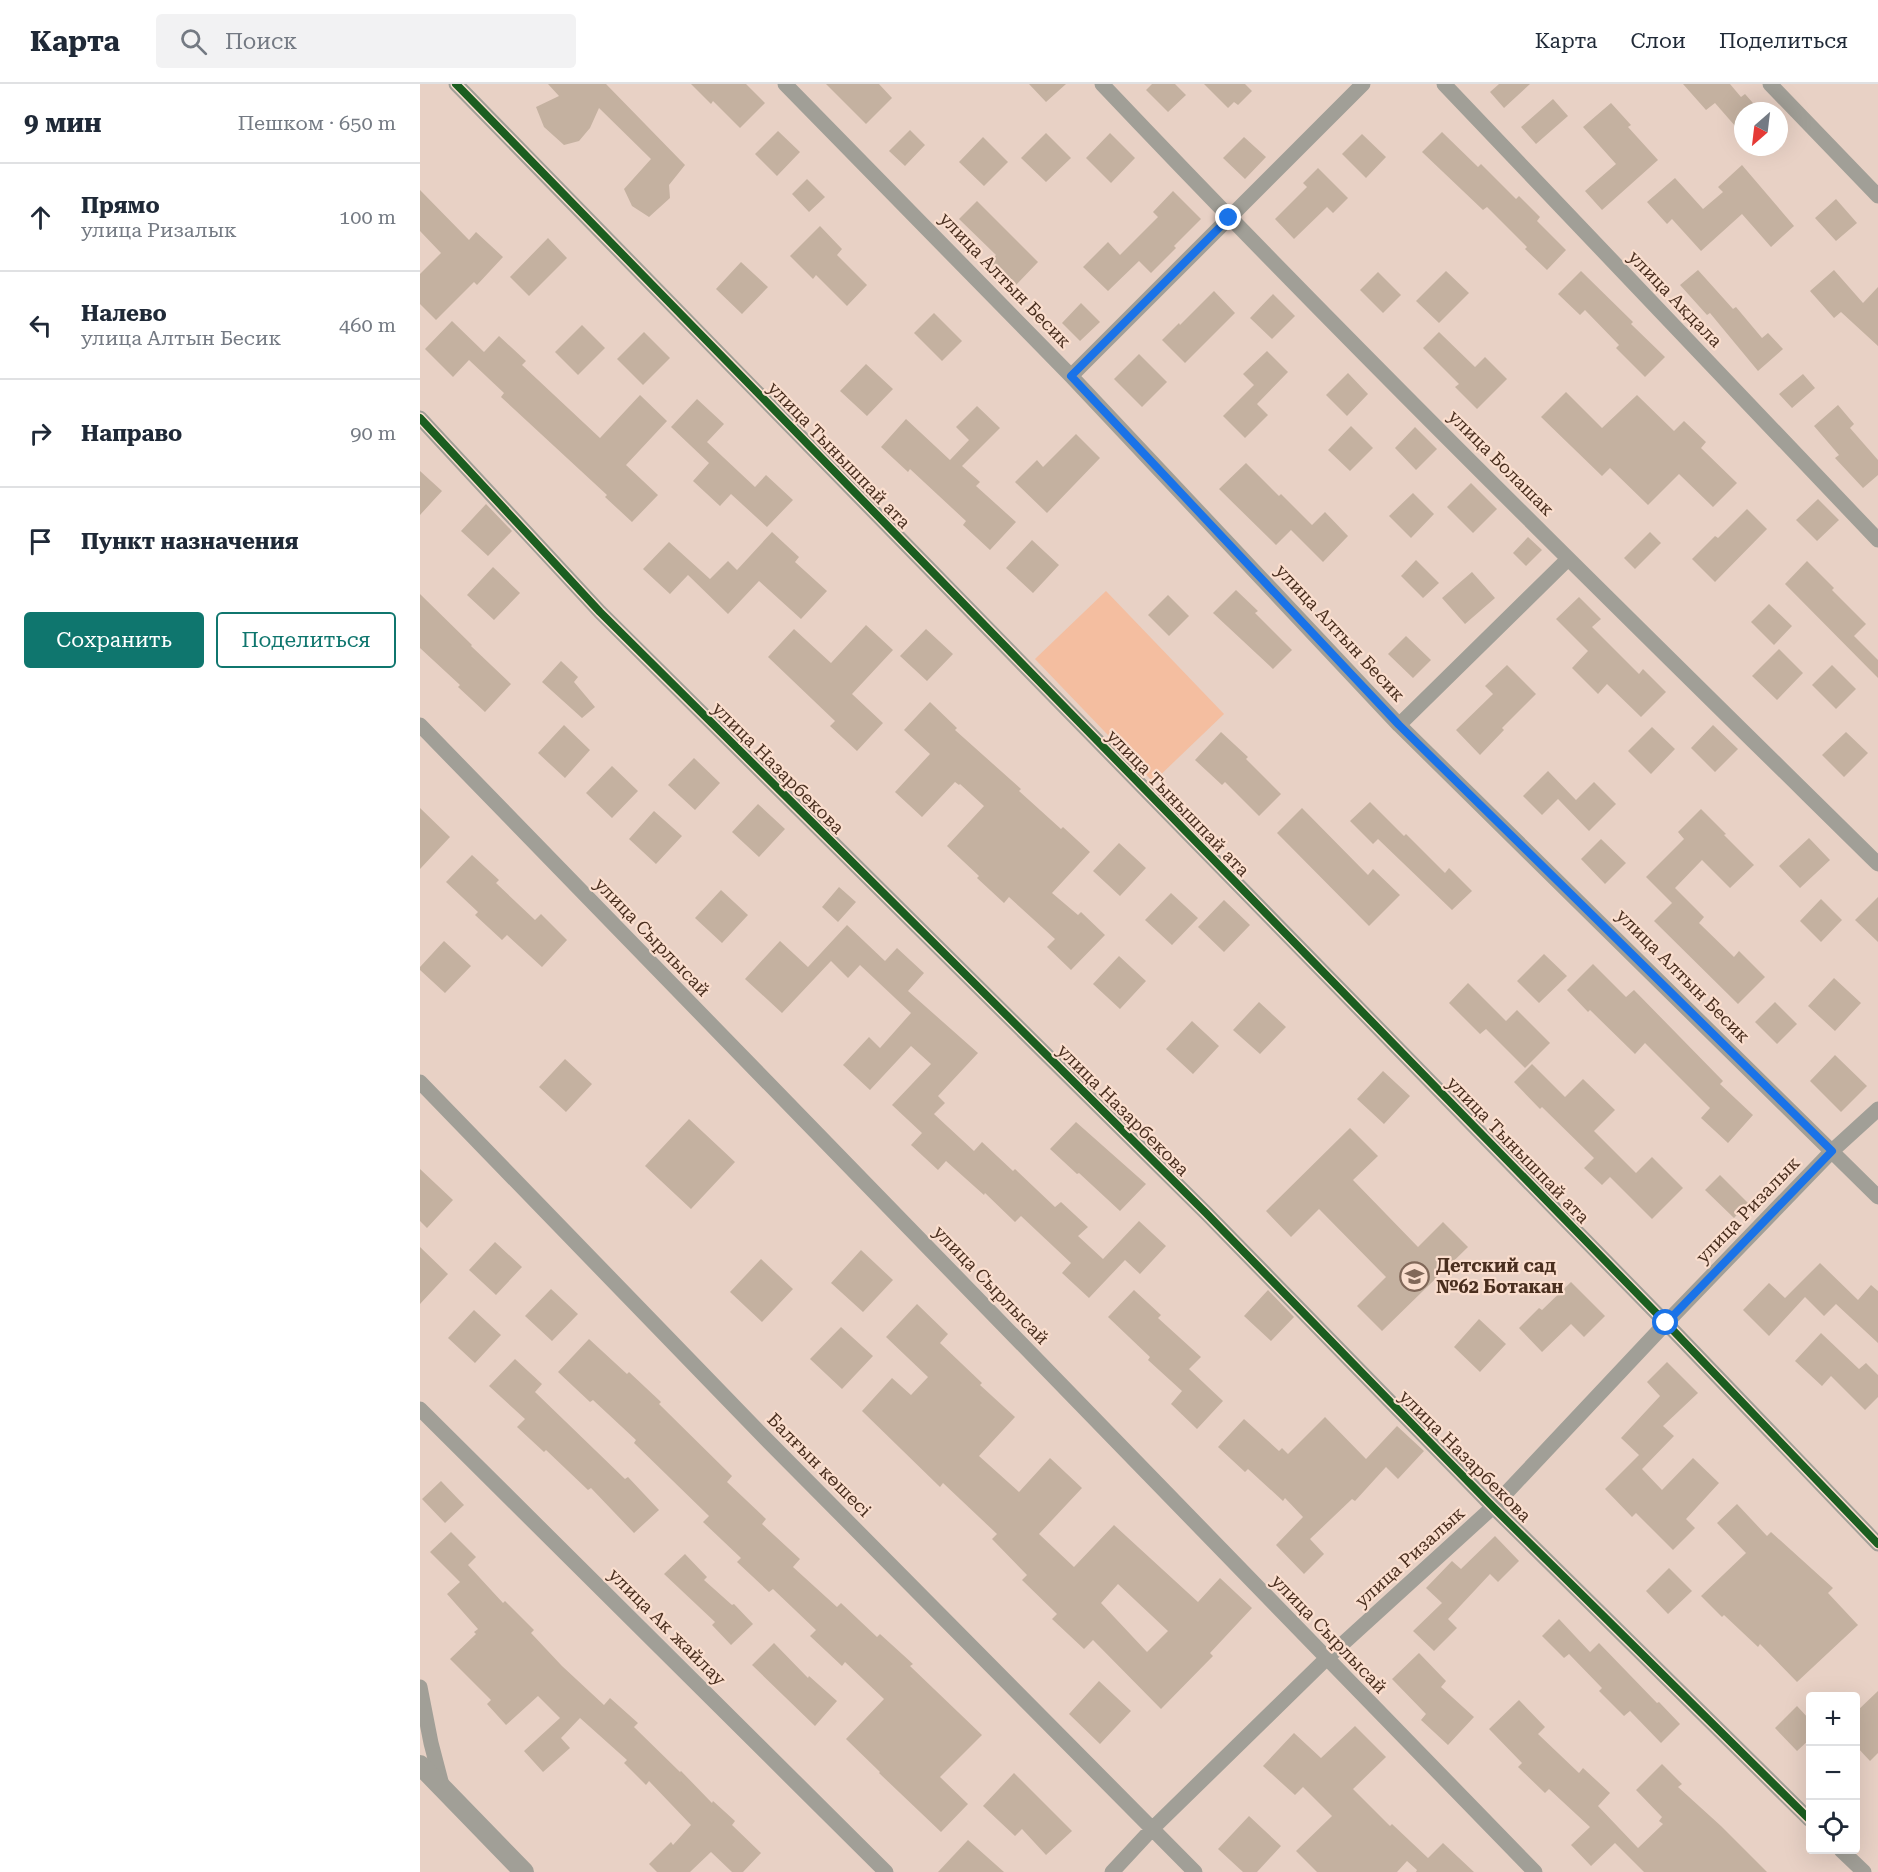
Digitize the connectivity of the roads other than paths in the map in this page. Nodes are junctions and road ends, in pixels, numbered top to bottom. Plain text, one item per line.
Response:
1 (456, 84) edge
2 (785, 84) edge
3 (1102, 84) edge
4 (1363, 84) edge
5 (1444, 84) edge
6 (1770, 84) edge
7 (1878, 196) edge
8 (1229, 218) junction
9 (1071, 376) junction
10 (420, 418) edge
11 (1878, 540) edge
12 (1568, 559) junction
13 (420, 725) edge
14 (1399, 725) junction
15 (1878, 864) edge
16 (420, 1082) edge
17 (1878, 1110) edge
18 (1832, 1151) junction
19 (1878, 1197) edge
20 (1666, 1323) junction
21 (420, 1409) edge
22 (1493, 1507) junction
23 (1878, 1544) edge
24 (1326, 1659) junction
25 (420, 1688) edge
26 (420, 1765) edge
27 (442, 1785) junction
28 (1806, 1816) edge
29 (1152, 1829) junction
30 (1845, 1854) edge
31 (524, 1872) edge
32 (886, 1872) edge
33 (1112, 1872) edge
34 (1195, 1872) edge
35 (1535, 1872) edge
36 (1864, 1872) edge

1 - 20 street, улица Тынышпай ата
2 - 9 street, улица Алтын Бесик
3 - 8 street, улица Болашак
4 - 8 street
5 - 11 street, улица Акдала
6 - 7 street
8 - 9 street
8 - 12 street, улица Болашак
9 - 14 street, улица Алтын Бесик
10 - 22 street, улица Назарбекова
12 - 14 street
12 - 15 street, улица Болашак
13 - 24 street, улица Сырлысай
14 - 18 street, улица Алтын Бесик
16 - 29 street, Балғын көшесі
17 - 18 street, улица Ризалык
18 - 19 street, улица Алтын Бесик
18 - 20 street, улица Ризалык
20 - 22 street, улица Ризалык
20 - 23 street, улица Тынышпай ата
21 - 32 street, улица Ак жайлау
22 - 24 street, улица Ризалык
22 - 28 street, улица Назарбекова
24 - 29 street, улица Ризалык
24 - 35 street, улица Сырлысай
25 - 27 street
26 - 27 street
27 - 31 street
29 - 33 street, улица Ризалык
29 - 34 street, Балғын көшесі
30 - 36 street

